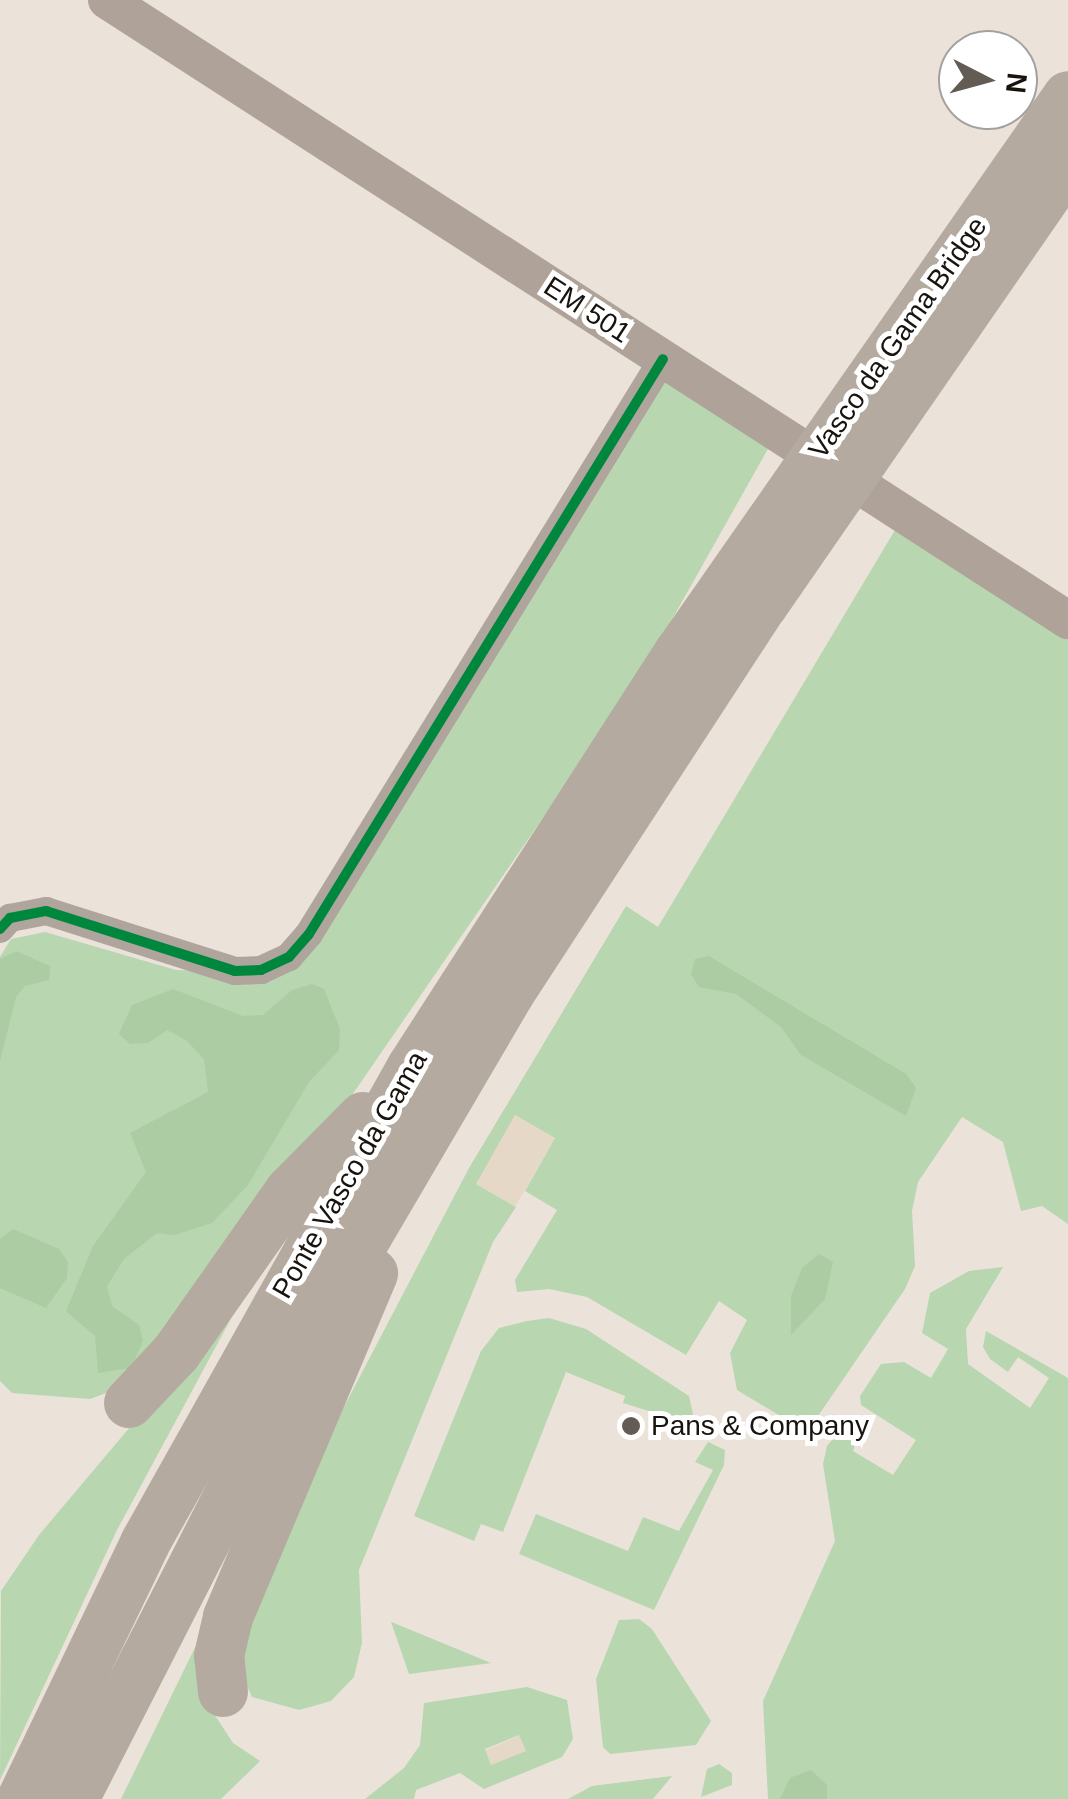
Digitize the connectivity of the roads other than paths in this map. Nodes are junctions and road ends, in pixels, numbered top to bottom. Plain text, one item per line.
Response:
1 (107, 0) edge
2 (1068, 96) edge
3 (1068, 164) edge
4 (663, 360) junction
5 (746, 592) junction
6 (1068, 620) edge
7 (0, 929) edge
8 (412, 1067) junction
9 (431, 1123) junction
10 (129, 1403) dead end
11 (223, 1692) dead end
12 (22, 1799) edge
13 (74, 1799) edge

1 - 4 main road, EM 501 / EM 501
2 - 5 highway, Vasco da Gama Bridge
3 - 5 highway, Vasco da Gama Bridge
4 - 6 main road, EM 501 / EM 501
4 - 7 street
5 - 8 highway, Ponte Vasco da Gama
5 - 9 highway, Ponte Vasco da Gama
8 - 10 highway
8 - 12 highway, Ponte Vasco da Gama
9 - 11 highway
9 - 13 highway, Ponte Vasco da Gama

